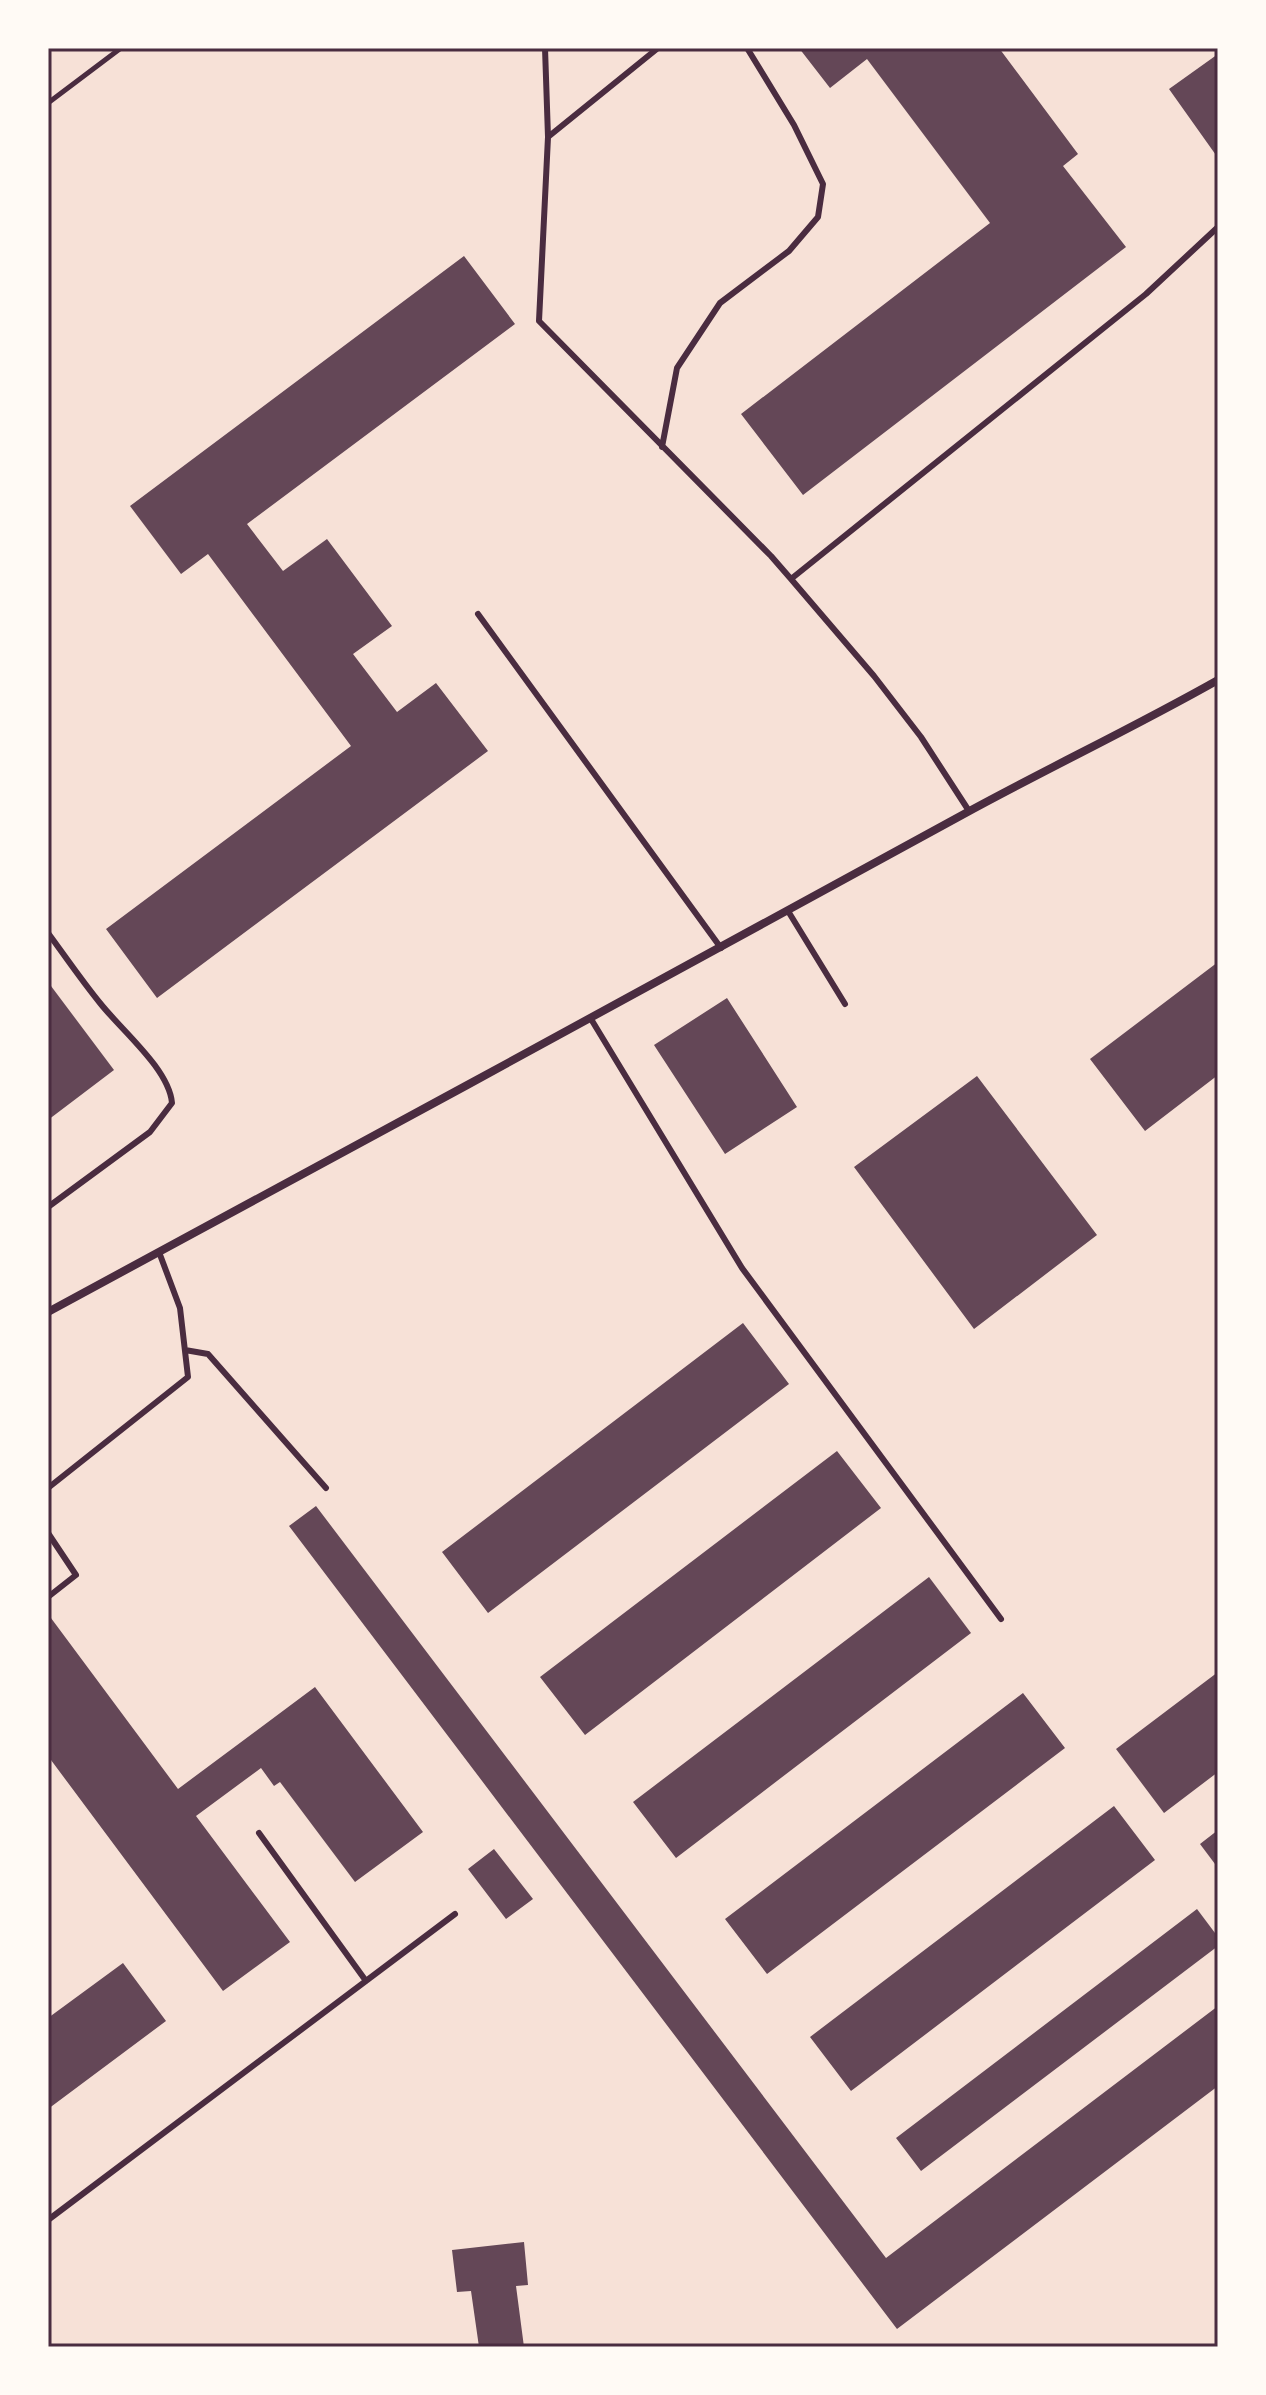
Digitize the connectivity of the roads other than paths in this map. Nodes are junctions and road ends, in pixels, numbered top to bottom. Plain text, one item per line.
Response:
1 (545, 48) edge
2 (658, 48) edge
3 (747, 48) edge
4 (548, 137) junction
5 (1218, 227) edge
6 (662, 447) junction
7 (791, 579) junction
8 (478, 614) dead end
9 (1218, 680) edge
10 (969, 811) junction
11 (788, 911) junction
12 (48, 933) edge
13 (721, 948) junction
14 (845, 1004) dead end
15 (591, 1019) junction
16 (48, 1207) edge
17 (159, 1252) junction
18 (48, 1312) edge
19 (185, 1350) junction
20 (48, 1488) edge
21 (326, 1488) dead end
22 (48, 1533) edge
23 (48, 1597) edge
24 (1001, 1619) dead end
25 (259, 1833) dead end
26 (455, 1914) dead end
27 (366, 1981) junction
28 (48, 2220) edge

1 - 4 lane
2 - 4 lane
3 - 6 lane
4 - 6 lane
5 - 7 lane
6 - 7 lane
7 - 10 lane
8 - 13 lane
9 - 10 street
10 - 11 street
11 - 13 street
11 - 14 lane
12 - 16 lane
13 - 15 street
15 - 17 street
15 - 24 lane
17 - 18 street
17 - 19 lane
19 - 20 lane
19 - 21 lane
22 - 23 lane
25 - 27 lane
26 - 27 lane
27 - 28 lane

